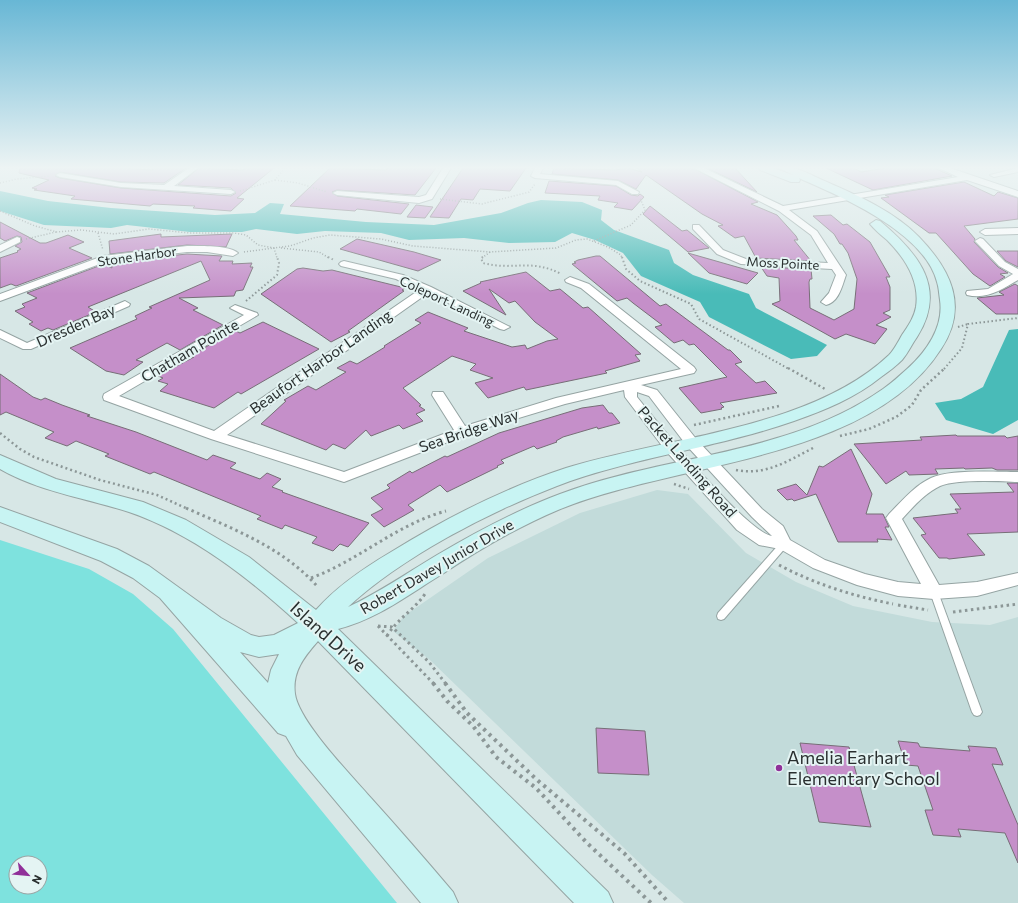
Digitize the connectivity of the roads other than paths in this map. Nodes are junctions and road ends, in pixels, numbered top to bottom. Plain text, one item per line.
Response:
1 (784, 210) edge
2 (859, 210) edge
3 (871, 210) edge
4 (696, 227) dead end
5 (985, 232) dead end
6 (1018, 232) edge
7 (17, 240) road end
8 (980, 241) dead end
9 (0, 249) edge
10 (233, 253) road end
11 (344, 264) road end
12 (835, 266) junction
13 (1018, 274) edge
14 (570, 280) road end
15 (427, 289) junction
16 (971, 293) dead end
17 (0, 298) edge
18 (826, 302) dead end
19 (124, 304) dead end
20 (235, 308) road end
21 (504, 327) dead end
22 (0, 333) edge
23 (630, 386) junction
24 (438, 395) dead end
25 (109, 397) joint
26 (462, 431) junction
27 (216, 436) junction
28 (682, 446) junction
29 (0, 461) edge
30 (711, 462) junction
31 (687, 467) junction
32 (1018, 477) edge
33 (0, 514) edge
34 (784, 544) junction
35 (1018, 579) edge
36 (168, 592) junction
37 (934, 592) junction
38 (721, 616) dead end
39 (318, 625) junction
40 (977, 712) dead end
41 (315, 755) junction
42 (442, 903) edge
43 (597, 903) edge

1 - 12 street
2 - 28 main road, Robert Davey Junior Drive
3 - 30 main road, Robert Davey Junior Drive
4 - 12 street, Moss Pointe
5 - 6 street
7 - 9 street
8 - 13 street
10 - 17 street, Stone Harbor
11 - 15 street, Coleport Landing
12 - 18 street
13 - 16 street
14 - 23 street, Sea Bridge Way
15 - 21 street, Coleport Landing
15 - 27 street, Beaufort Harbor Landing
19 - 22 street, Dresden Bay
20 - 25 street, Chatham Pointe
23 - 26 street, Sea Bridge Way
23 - 28 street, Packet Landing Road
23 - 28 street, Packet Landing Road
24 - 26 street
25 - 27 street, Sea Bridge Way
26 - 27 street, Sea Bridge Way
28 - 30 street, Packet Landing Road
28 - 31 street, Packet Landing Road
28 - 39 main road, Robert Davey Junior Drive
29 - 39 main road, Island Drive
30 - 31 main road, Robert Davey Junior Drive
30 - 34 street, Packet Landing Road
31 - 34 street, Packet Landing Road
31 - 39 main road, Robert Davey Junior Drive
32 - 37 street
33 - 36 main road
34 - 37 street, Packet Landing Road
34 - 38 lane
35 - 37 street, Packet Landing Road
36 - 39 main road
36 - 41 main road
37 - 40 lane
39 - 41 main road
39 - 43 main road, Island Drive
41 - 42 main road

